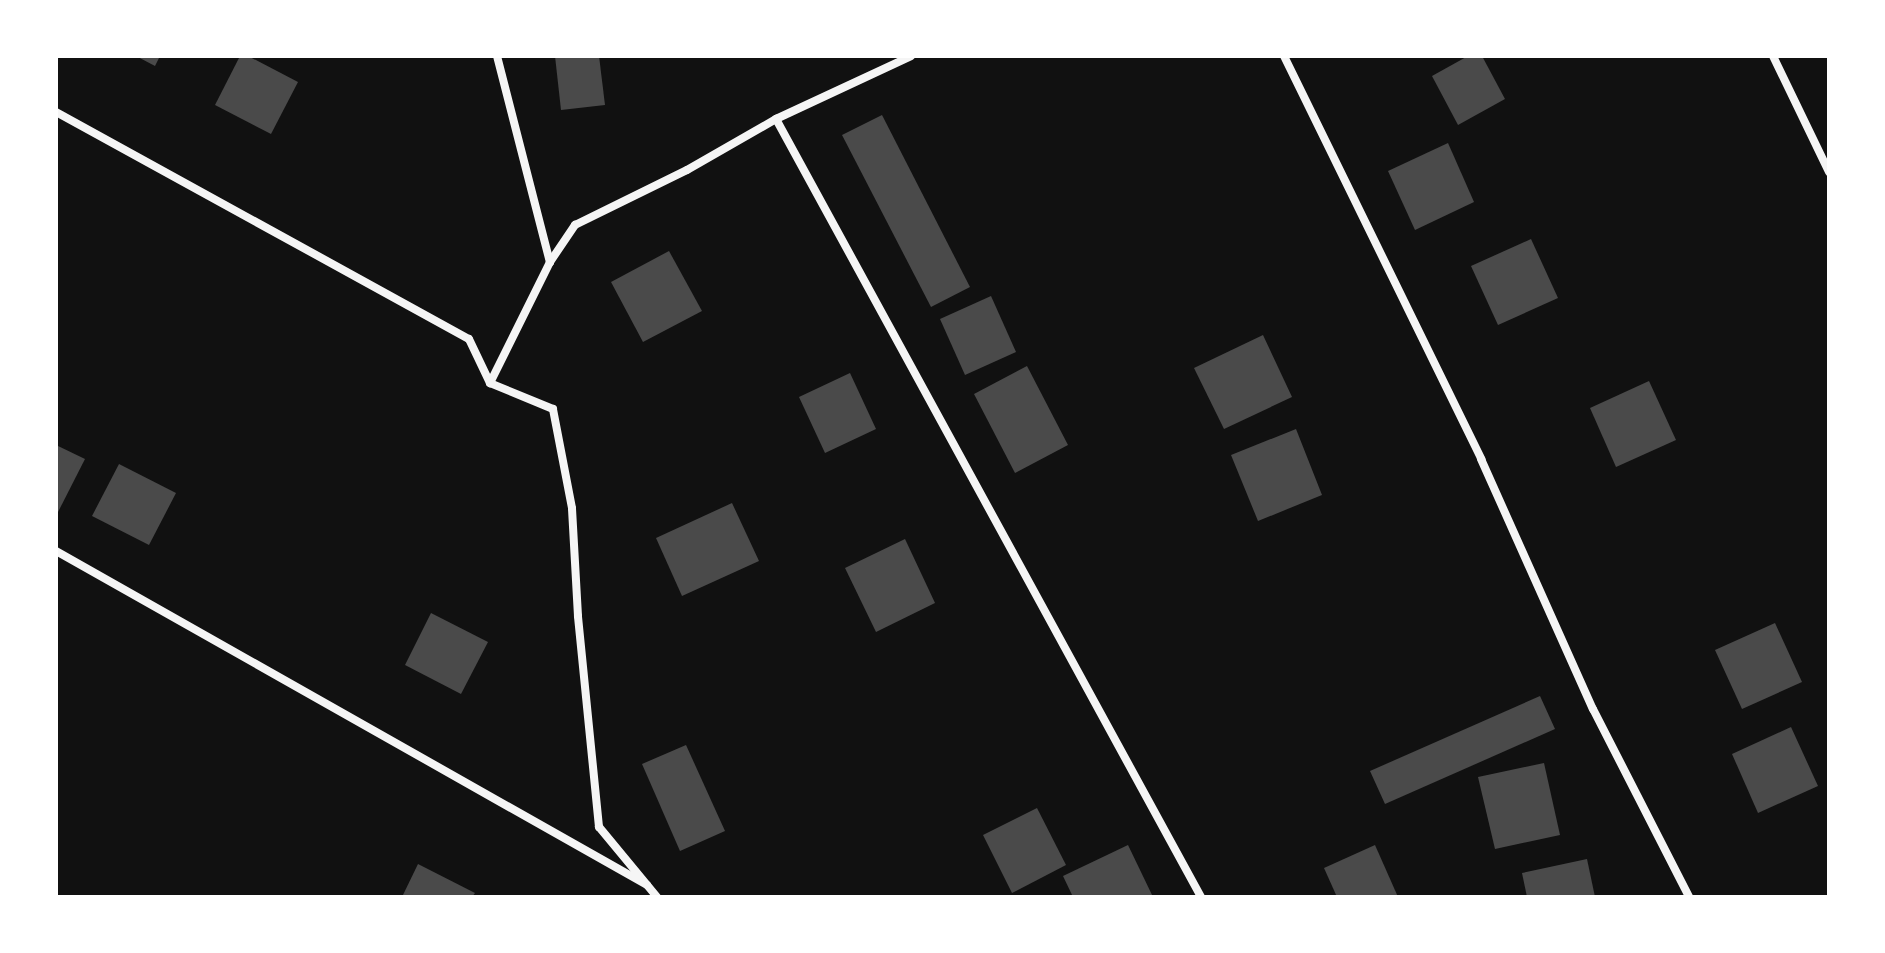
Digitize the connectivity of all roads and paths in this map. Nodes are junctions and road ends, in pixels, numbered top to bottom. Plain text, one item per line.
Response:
1 (497, 56) edge
2 (911, 56) edge
3 (1284, 56) edge
4 (1773, 56) edge
5 (56, 112) edge
6 (776, 119) junction
7 (1829, 172) edge
8 (550, 262) junction
9 (490, 383) junction
10 (56, 551) edge
11 (657, 895) edge
12 (1201, 897) edge
13 (1689, 897) edge

1 - 8 street
2 - 6 street
3 - 13 street
4 - 7 street
5 - 9 street
6 - 8 street
6 - 12 street
8 - 9 street
9 - 11 street
10 - 11 street

